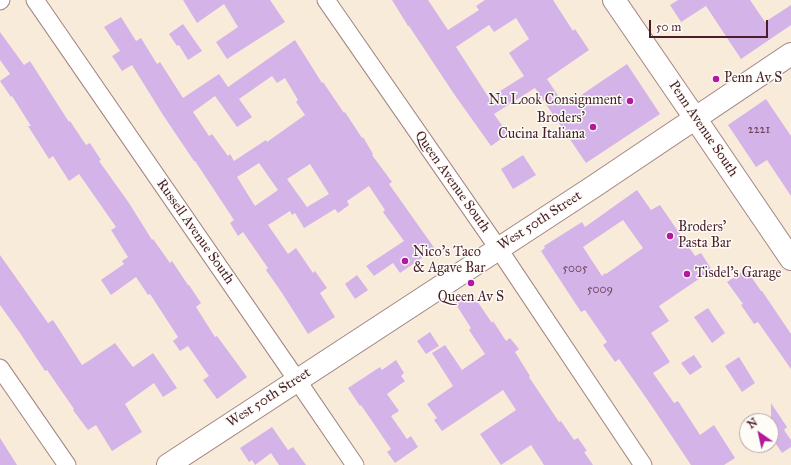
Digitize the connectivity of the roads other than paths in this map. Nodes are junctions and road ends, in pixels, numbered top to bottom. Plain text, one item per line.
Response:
1 (35, 0) edge
2 (326, 0) edge
3 (614, 0) edge
4 (791, 54) edge
5 (695, 118) junction
6 (498, 248) junction
7 (791, 259) edge
8 (0, 368) edge
9 (297, 380) junction
10 (67, 465) edge
11 (168, 465) edge
12 (355, 465) edge
13 (643, 465) edge

1 - 9 street, Russell Avenue South
2 - 6 street, Queen Avenue South
3 - 5 main road, Penn Avenue South
4 - 5 main road, West 50th Street
5 - 6 main road, West 50th Street
5 - 7 main road, Penn Avenue South
6 - 9 main road, West 50th Street
6 - 13 street, Queen Avenue South
8 - 10 street
9 - 11 main road, West 50th Street
9 - 12 street, Russell Avenue South

